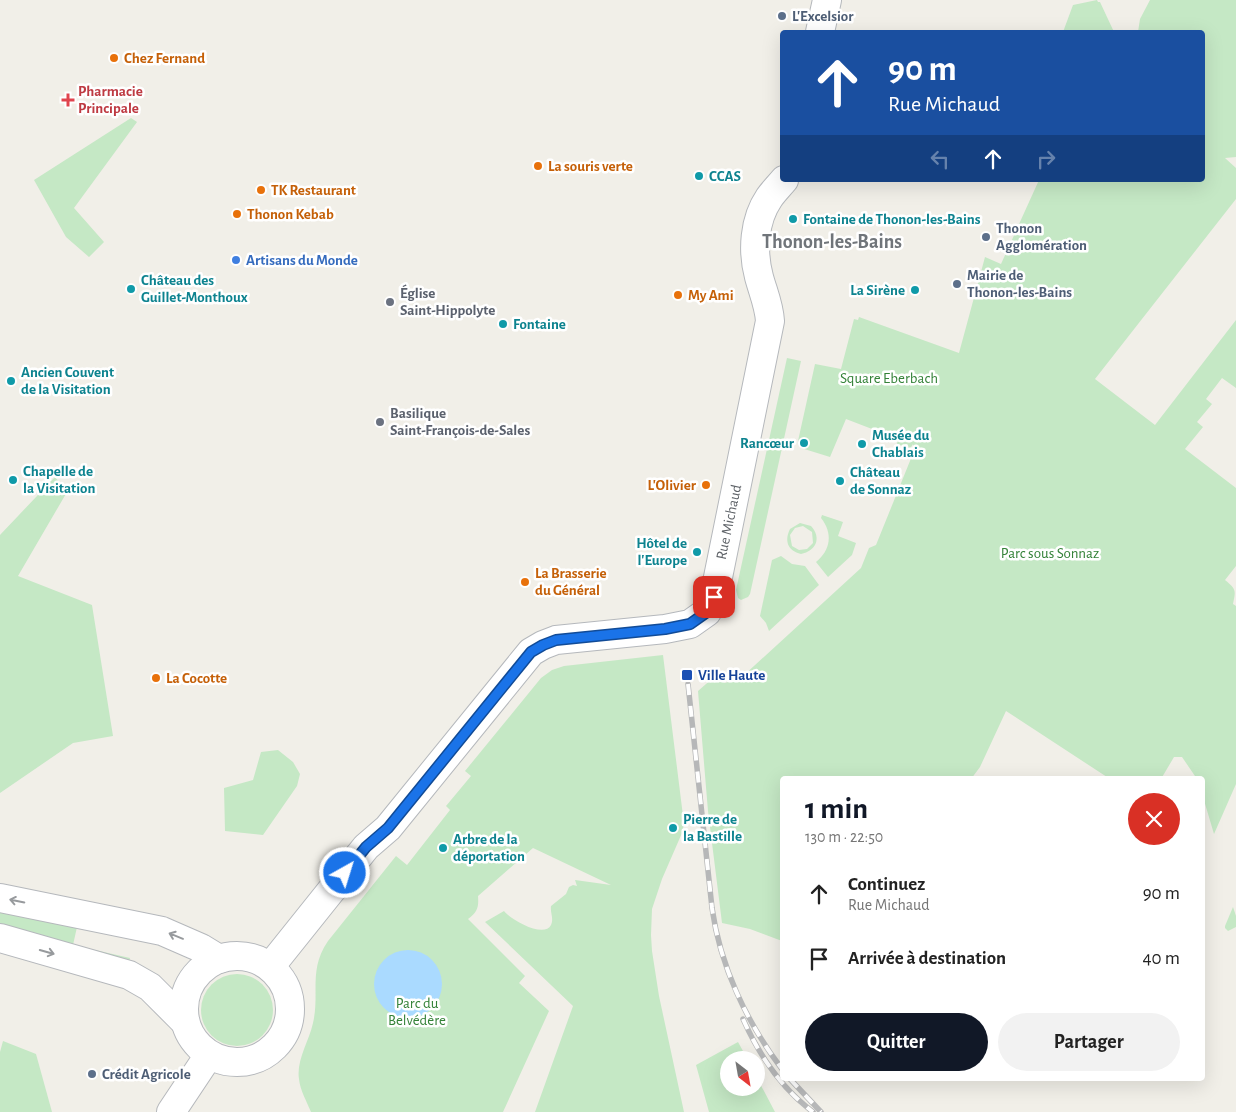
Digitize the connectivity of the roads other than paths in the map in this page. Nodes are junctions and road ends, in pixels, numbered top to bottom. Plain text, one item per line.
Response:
1 (827, 0) edge
2 (820, 30) edge
3 (783, 182) edge
4 (0, 898) edge
5 (0, 938) edge
6 (219, 959) junction
7 (270, 967) junction
8 (185, 1022) junction
9 (209, 1054) junction
10 (171, 1112) edge

1 - 2 street
3 - 7 street, Rue Michaud
6 -> 4 street
5 -> 8 street
6 - 7 street
6 - 8 street
7 - 9 street
8 - 9 street
9 - 10 street

